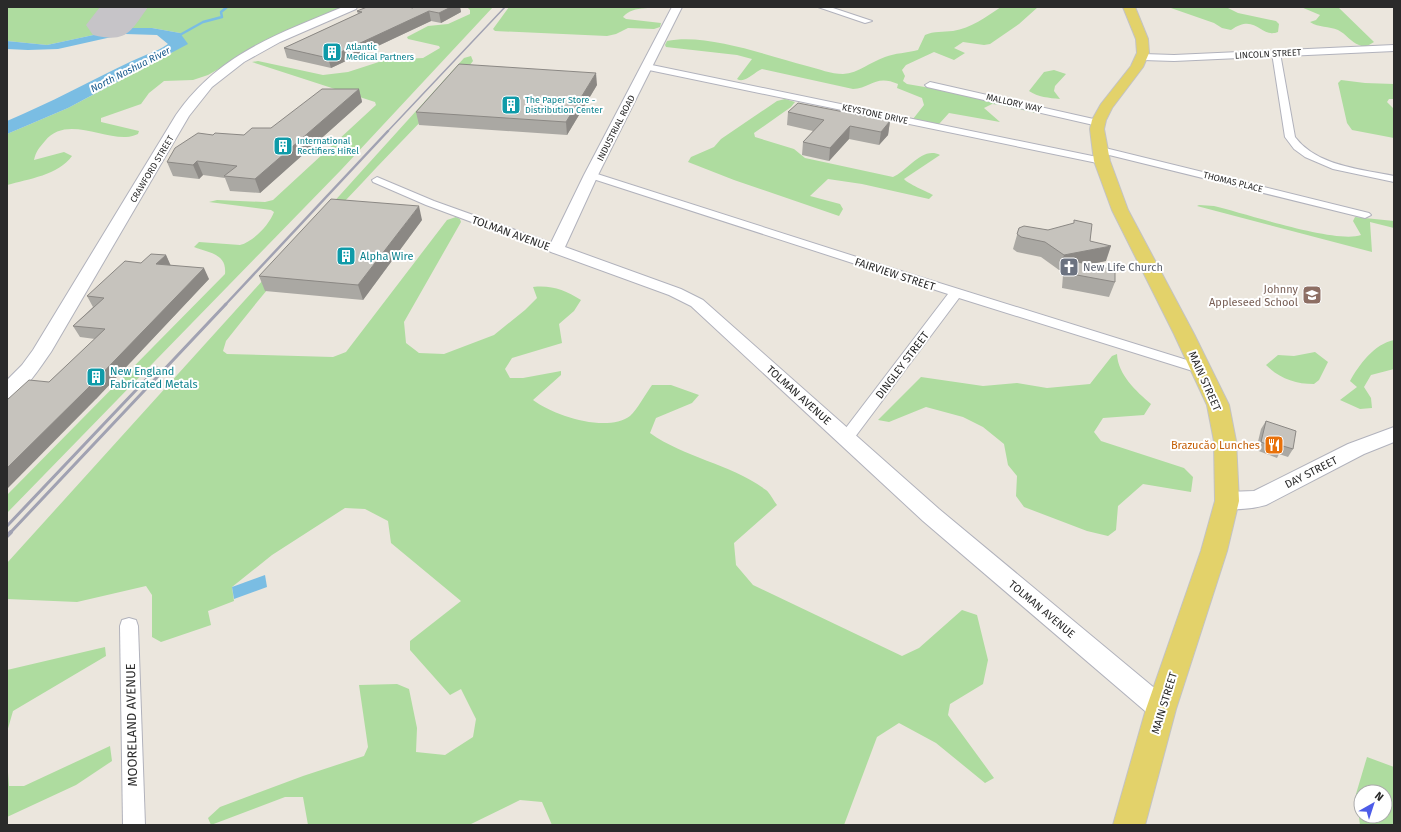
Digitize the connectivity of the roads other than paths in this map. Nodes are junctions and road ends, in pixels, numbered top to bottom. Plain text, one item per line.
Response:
1 (352, 7) edge
2 (677, 7) edge
3 (822, 7) edge
4 (1129, 7) edge
5 (868, 21) dead end
6 (1394, 48) edge
7 (1276, 53) junction
8 (1142, 57) junction
9 (647, 67) junction
10 (930, 85) dead end
11 (1098, 123) junction
12 (1102, 156) junction
13 (591, 175) junction
14 (1394, 179) edge
15 (378, 180) dead end
16 (1365, 215) dead end
17 (556, 249) junction
18 (956, 293) junction
19 (1200, 369) junction
20 (7, 392) edge
21 (1394, 434) edge
22 (847, 437) junction
23 (1227, 501) junction
24 (129, 626) dead end
25 (1161, 709) junction
26 (134, 825) edge
27 (1129, 825) edge

1 - 20 main road, CRAWFORD STREET
2 - 9 street, INDUSTRIAL ROAD
3 - 5 street
4 - 8 main road
6 - 7 street, LINCOLN STREET
7 - 8 street, LINCOLN STREET
7 - 14 street
8 - 11 main road
9 - 12 street, KEYSTONE DRIVE
9 - 13 street, INDUSTRIAL ROAD
10 - 11 street, MALLORY WAY
11 - 12 main road, MAIN STREET
12 - 16 street, THOMAS PLACE
12 - 19 main road, MAIN STREET
13 - 17 street, INDUSTRIAL ROAD
13 - 18 street, FAIRVIEW STREET
15 - 17 street, TOLMAN AVENUE
17 - 22 street, TOLMAN AVENUE
18 - 19 street, FAIRVIEW STREET
18 - 22 street, DINGLEY STREET
19 - 23 main road, MAIN STREET
21 - 23 main road, DAY STREET
22 - 25 street, TOLMAN AVENUE
23 - 25 main road, MAIN STREET
24 - 26 street, MOORELAND AVENUE
25 - 27 main road, MAIN STREET

